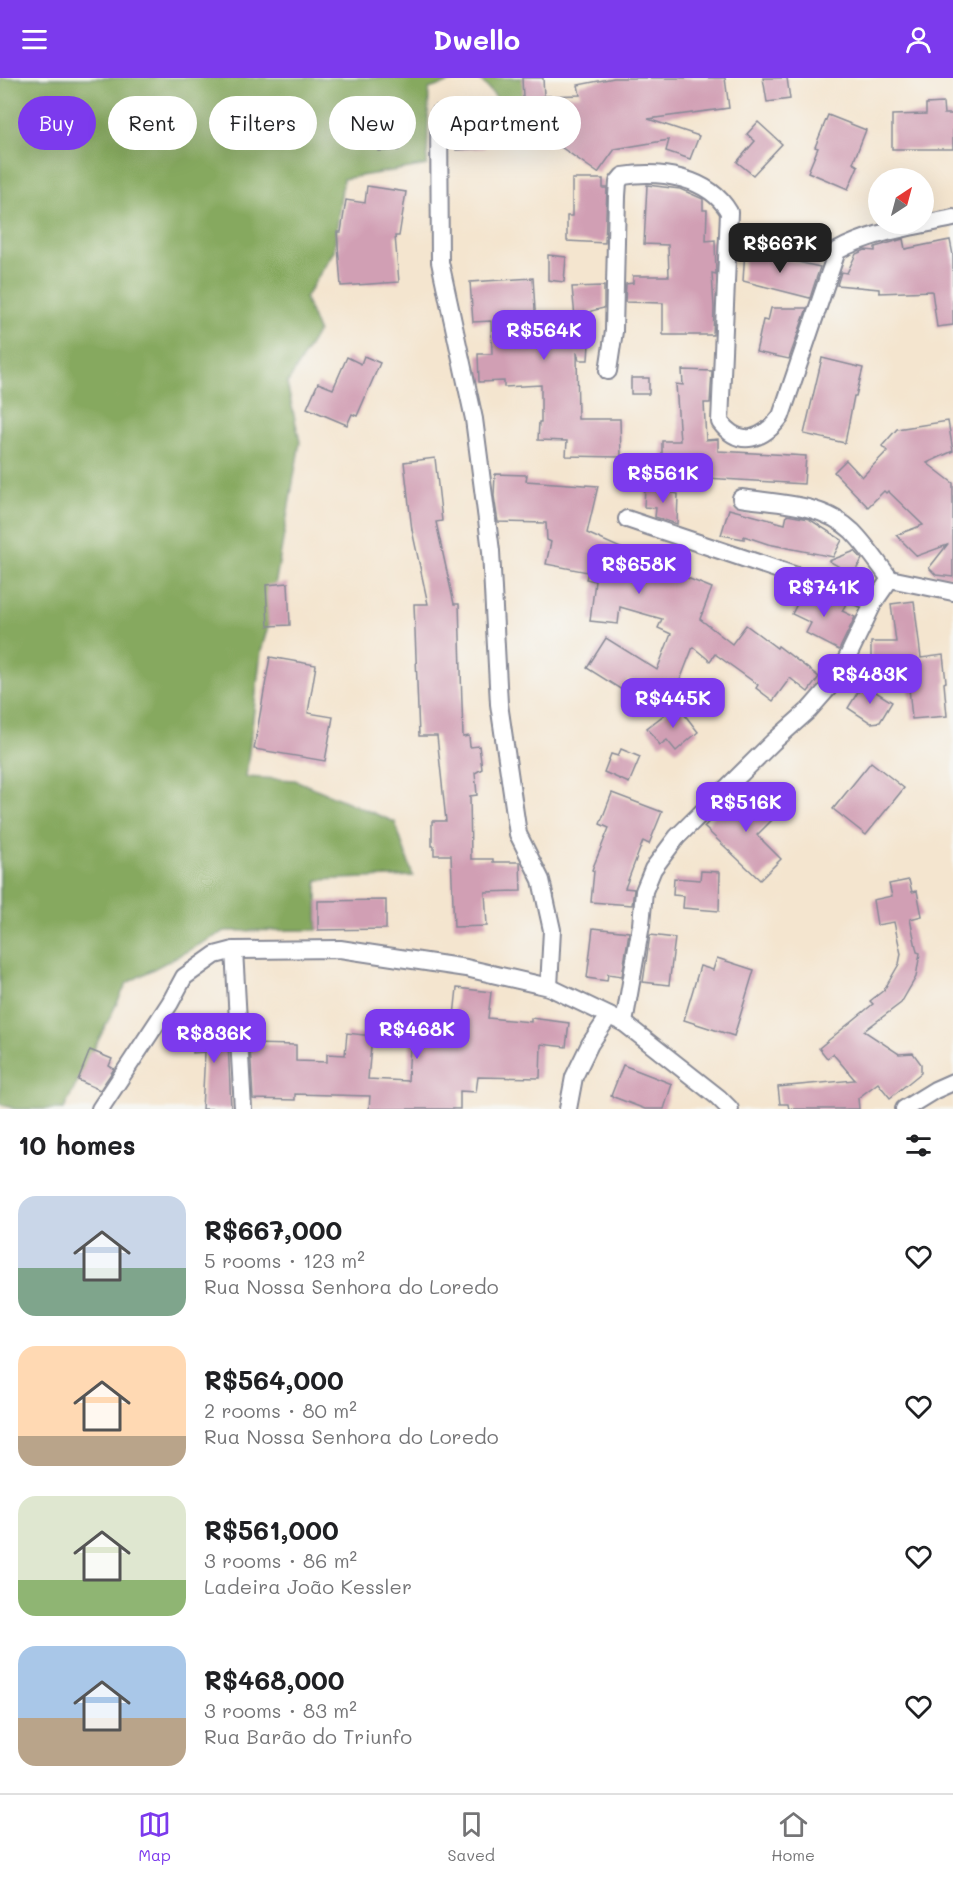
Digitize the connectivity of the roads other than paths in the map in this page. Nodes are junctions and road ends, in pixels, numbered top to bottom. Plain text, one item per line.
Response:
1 (439, 150) edge
2 (953, 218) edge
3 (608, 371) dead end
4 (741, 498) dead end
5 (627, 519) dead end
6 (890, 579) junction
7 (953, 592) edge
8 (874, 602) junction
9 (234, 950) junction
10 (549, 987) junction
11 (616, 1020) junction
12 (953, 1082) edge
13 (100, 1109) edge
14 (243, 1109) edge
15 (568, 1109) edge
16 (730, 1109) edge
17 (904, 1109) edge

1 - 10 street
2 - 3 street
4 - 6 street
5 - 8 street
6 - 7 street
6 - 8 street
8 - 11 street
9 - 10 street
9 - 13 street
9 - 14 street
10 - 11 street
11 - 15 street
11 - 16 street
12 - 17 street

